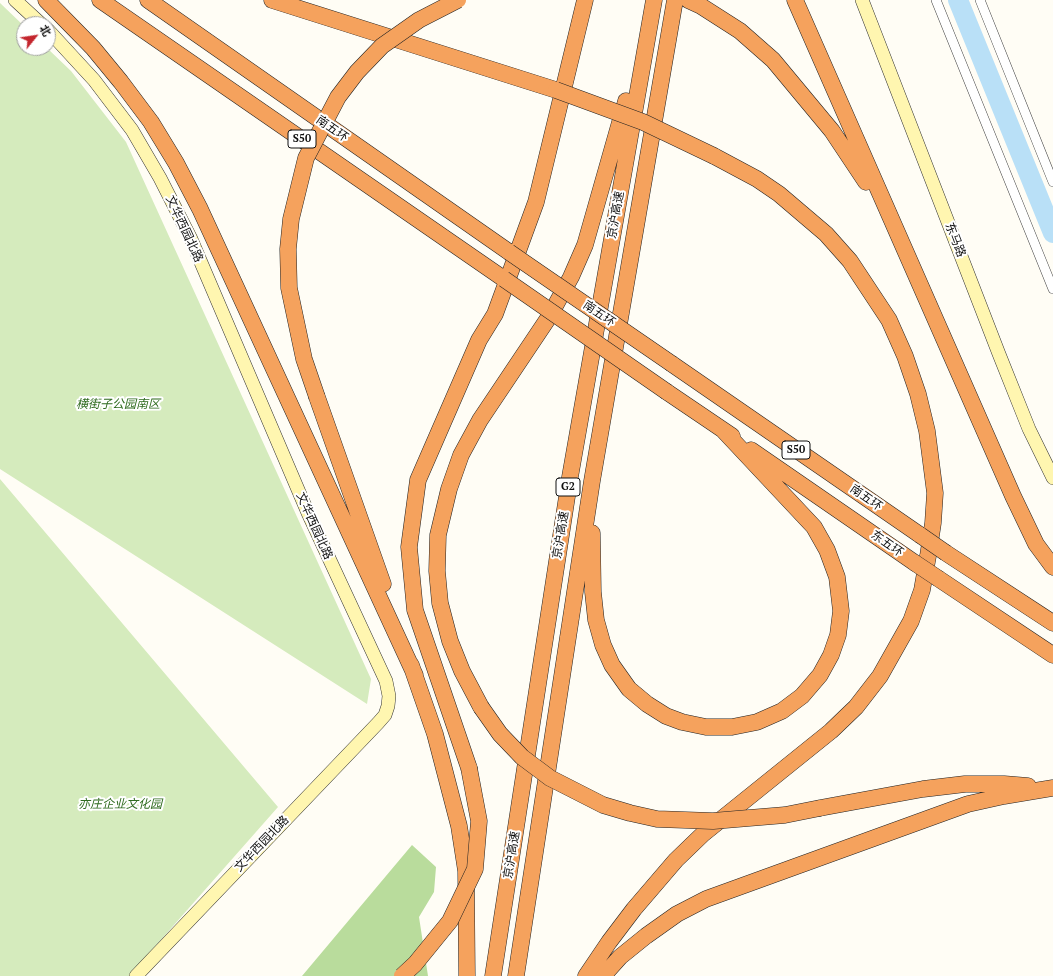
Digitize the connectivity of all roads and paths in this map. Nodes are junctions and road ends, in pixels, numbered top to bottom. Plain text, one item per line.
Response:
1 (15, 0) edge
2 (46, 0) edge
3 (100, 0) edge
4 (148, 0) edge
5 (272, 0) edge
6 (458, 0) edge
7 (585, 0) edge
8 (654, 0) edge
9 (675, 0) edge
10 (688, 0) edge
11 (795, 0) edge
12 (862, 0) edge
13 (936, 0) edge
14 (980, 0) edge
15 (32, 16) edge
16 (650, 19) junction
17 (56, 39) edge
18 (1053, 182) edge
19 (901, 242) junction
20 (1053, 289) edge
21 (723, 430) junction
22 (1053, 478) edge
23 (592, 482) junction
24 (1053, 567) edge
25 (1053, 623) edge
26 (1053, 655) edge
27 (415, 675) junction
28 (1051, 788) edge
29 (136, 976) edge
30 (402, 976) edge
31 (467, 976) edge
32 (493, 976) edge
33 (516, 976) edge
34 (586, 976) edge
35 (603, 976) edge

1 - 15 street
2 - 27 highway
3 - 21 highway, 南五环 / S50, bridge
4 - 25 highway, 南五环 / S50, bridge
5 - 34 highway, bridge
6 - 27 highway, bridge
7 - 30 highway, bridge
8 - 16 highway, 京沪高速 / G2
9 - 23 highway, 京沪高速 / G2
10 - 19 highway
11 - 19 highway
12 - 22 street, 东马路
13 - 20 street
14 - 18 street
16 - 28 highway, bridge
16 - 32 highway, 京沪高速 / G2
17 - 29 street, 文华西园北路
19 - 24 highway
21 - 23 highway
21 - 26 highway, 东五环 / S50, bridge
23 - 33 highway, 京沪高速 / G2
27 - 31 highway
28 - 35 highway

